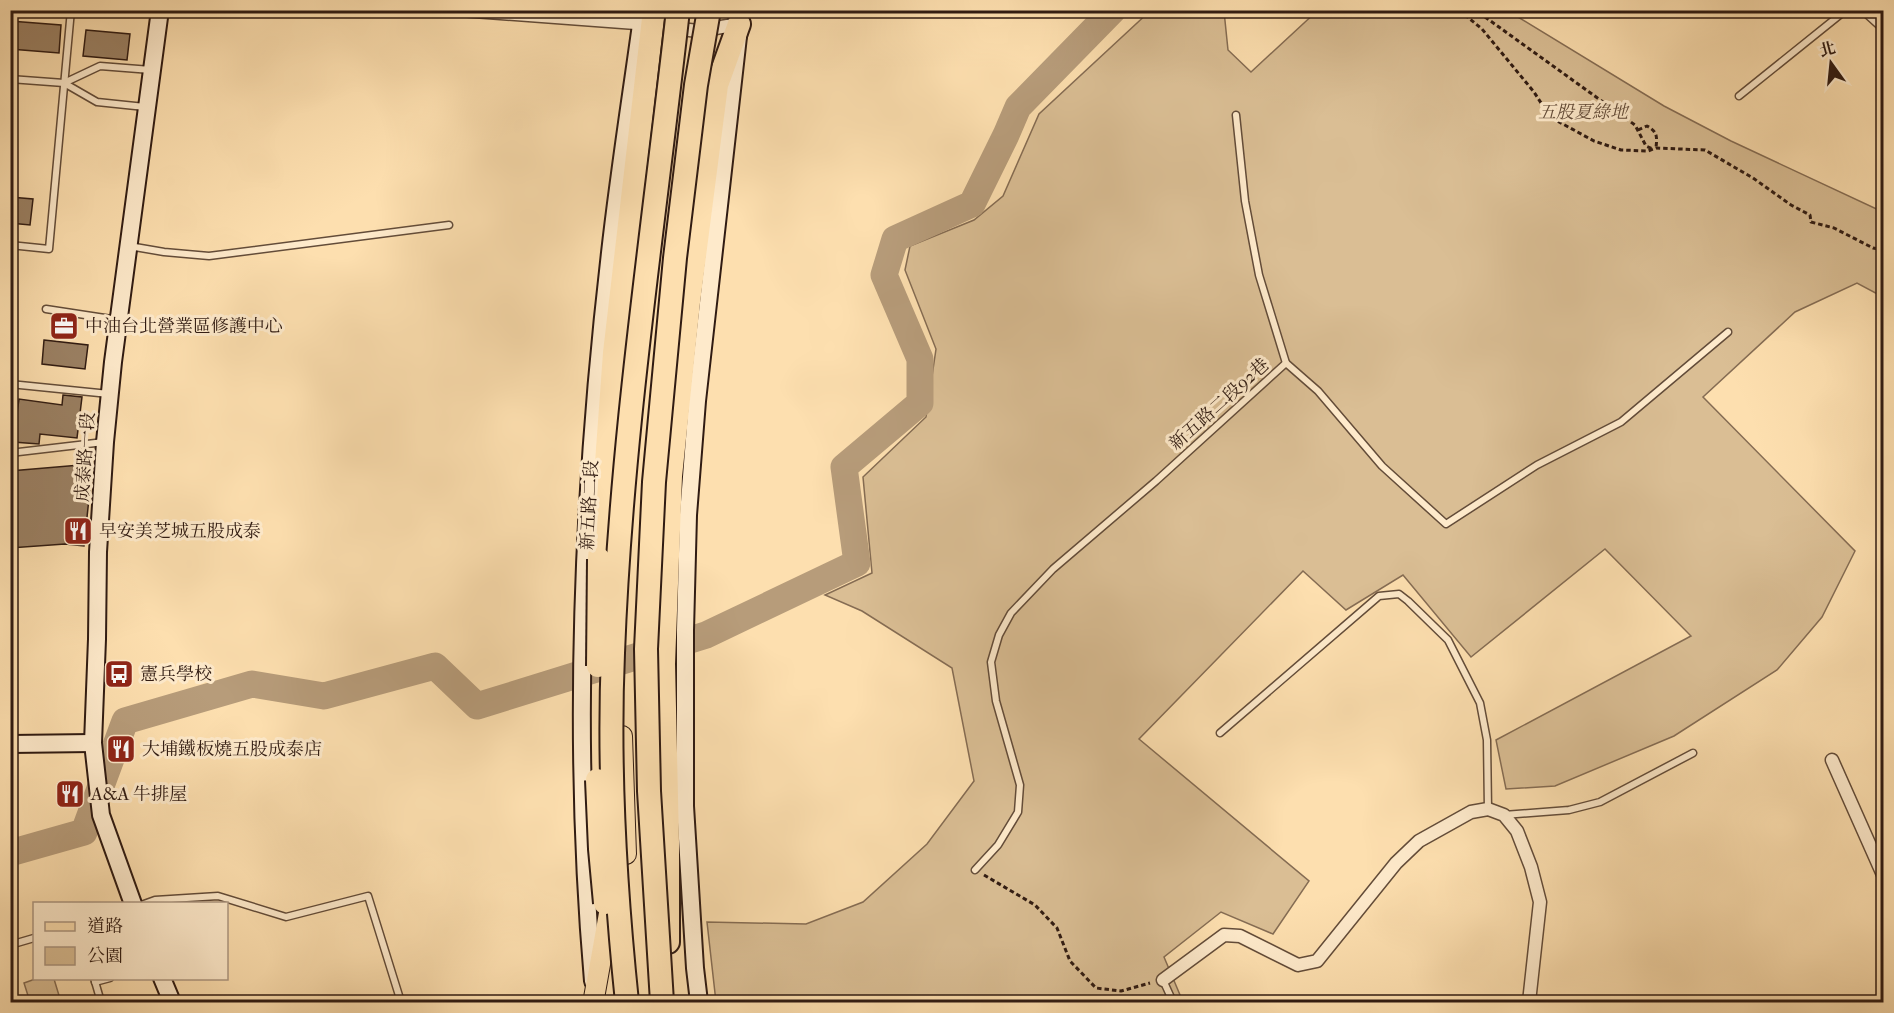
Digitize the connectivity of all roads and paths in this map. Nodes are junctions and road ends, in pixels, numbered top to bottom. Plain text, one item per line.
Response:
1 (71, 10) edge
2 (160, 10) edge
3 (460, 10) edge
4 (702, 10) edge
5 (709, 10) edge
6 (1459, 10) edge
7 (1482, 10) edge
8 (1846, 10) edge
9 (1862, 10) edge
10 (648, 17) edge
11 (740, 17) edge
12 (685, 20) edge
13 (1884, 30) edge
14 (152, 70) junction
15 (10, 79) edge
16 (63, 83) junction
17 (1739, 96) dead end
18 (148, 107) junction
19 (1236, 116) dead end
20 (1638, 130) junction
21 (1654, 149) junction
22 (449, 225) dead end
23 (10, 245) edge
24 (129, 246) junction
25 (1884, 250) edge
26 (46, 309) dead end
27 (118, 321) junction
28 (1728, 332) dead end
29 (1286, 363) junction
30 (10, 384) edge
31 (110, 394) junction
32 (105, 442) junction
33 (10, 453) edge
34 (1220, 733) dead end
35 (93, 743) junction
36 (10, 744) edge
37 (1694, 753) dead end
38 (1832, 760) dead end
39 (1488, 809) junction
40 (1504, 815) junction
41 (625, 820) junction
42 (975, 870) joint
43 (1884, 877) edge
44 (133, 902) edge
45 (148, 902) edge
46 (33, 938) edge
47 (10, 945) edge
48 (94, 980) edge
49 (163, 980) edge
50 (1163, 980) junction
51 (595, 1000) edge
52 (101, 1002) edge
53 (172, 1002) edge
54 (400, 1002) edge
55 (618, 1002) edge
56 (627, 1002) edge
57 (635, 1002) edge
58 (654, 1002) edge
59 (662, 1002) edge
60 (669, 1002) edge
61 (699, 1002) edge
62 (1173, 1002) edge
63 (1529, 1002) edge

1 - 16 lane
2 - 14 main road, 成泰路一段
3 - 10 street
4 - 12 main road
5 - 59 highway, bridge
6 - 21 path
7 - 20 path
8 - 17 lane
9 - 13 lane
10 - 12 street
10 - 51 main road, 新五路二段
10 - 55 highway, bridge
11 - 12 street
11 - 60 highway
11 - 61 main road
12 - 41 main road
12 - 56 highway, bridge
12 - 58 main road
14 - 16 lane
14 - 18 main road, 成泰路一段
15 - 16 lane
16 - 18 lane
16 - 23 lane
18 - 24 main road, 成泰路一段
19 - 29 lane
20 - 21 path
20 - 21 path
21 - 25 path
22 - 24 lane
24 - 27 main road, 成泰路一段
26 - 27 lane
27 - 31 main road, 成泰路一段
28 - 29 lane, 新五路二段92巷
29 - 42 lane, 新五路二段92巷
30 - 31 lane
31 - 32 main road, 成泰路一段
32 - 33 lane
32 - 35 main road, 成泰路一段
34 - 39 lane
35 - 36 main road
35 - 44 main road, 成泰路一段
37 - 40 lane
38 - 43 street
39 - 40 street
39 - 50 street
40 - 63 street
41 - 51 main road
41 - 57 main road
42 - 50 path
45 - 54 lane
46 - 47 lane
48 - 52 lane
49 - 53 main road
50 - 62 lane

